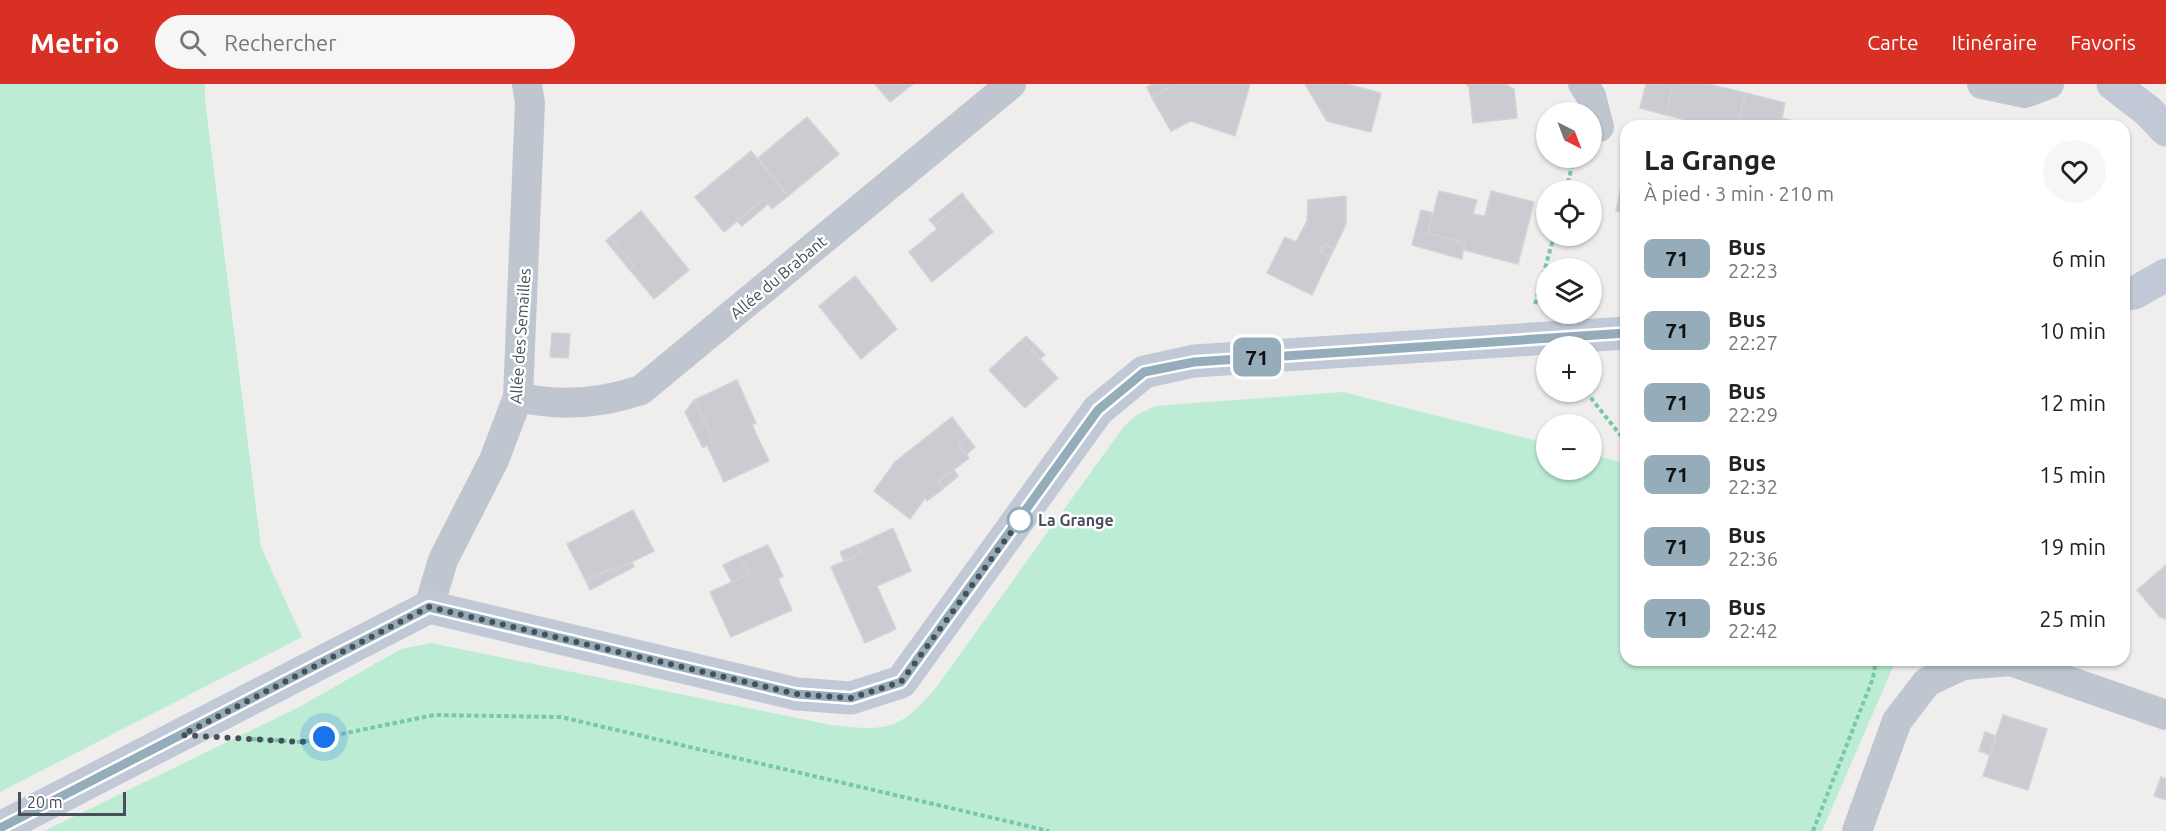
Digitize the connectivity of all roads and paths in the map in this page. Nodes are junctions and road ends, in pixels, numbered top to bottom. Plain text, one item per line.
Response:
1 (527, 84) edge
2 (1011, 84) edge
3 (1583, 84) edge
4 (1982, 84) edge
5 (2049, 84) edge
6 (2113, 84) edge
7 (1593, 102) edge
8 (2166, 130) edge
9 (1551, 246) edge
10 (2166, 275) edge
11 (2130, 293) edge
12 (1620, 333) edge
13 (1526, 340) junction
14 (518, 397) junction
15 (1594, 402) edge
16 (1620, 434) edge
17 (429, 607) junction
18 (1875, 666) edge
19 (1961, 666) edge
20 (2025, 666) edge
21 (2166, 715) edge
22 (242, 738) dead end
23 (0, 828) edge
24 (1049, 831) edge
25 (1813, 831) edge
26 (1857, 831) edge

1 - 14 street, Allée des Semailles
2 - 14 street, Allée du Brabant
3 - 7 street
4 - 5 street
6 - 8 street
9 - 13 path
10 - 11 street
12 - 13 street
13 - 17 street
14 - 17 street, Allée des Semailles
15 - 16 path
17 - 23 street
18 - 25 path
19 - 26 street
20 - 21 street
22 - 24 path

